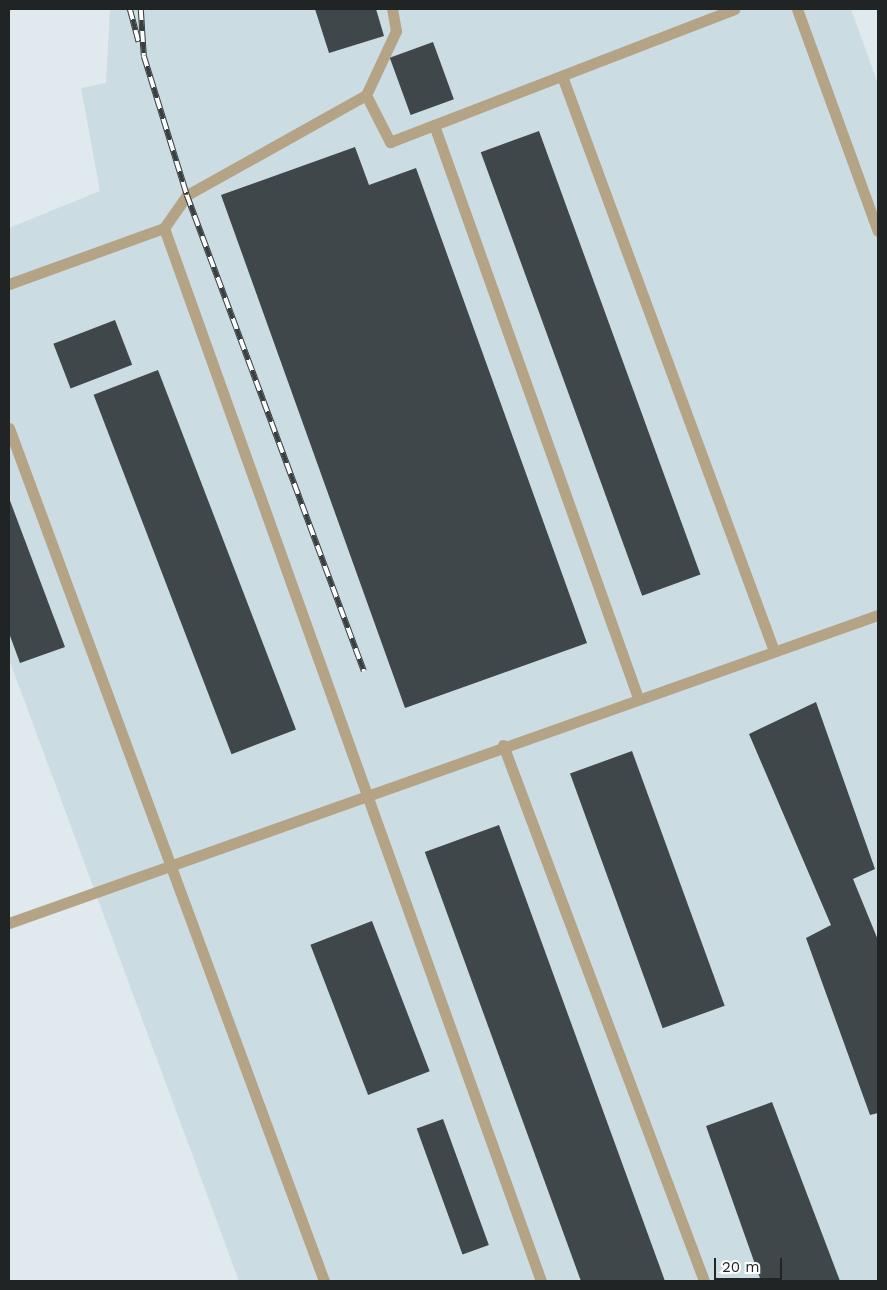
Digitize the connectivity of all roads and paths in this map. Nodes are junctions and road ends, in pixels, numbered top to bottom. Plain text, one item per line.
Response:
1 (392, 9) edge
2 (734, 9) edge
3 (798, 9) edge
4 (562, 76) junction
5 (366, 95) junction
6 (434, 125) junction
7 (164, 228) junction
8 (878, 231) edge
9 (9, 284) edge
10 (9, 428) edge
11 (878, 615) edge
12 (774, 651) junction
13 (638, 698) junction
14 (503, 745) junction
15 (369, 792) junction
16 (168, 864) junction
17 (9, 923) edge
18 (324, 1281) edge
19 (541, 1281) edge
20 (704, 1281) edge

1 - 5 lane
2 - 4 lane
3 - 8 lane
4 - 6 lane
4 - 12 lane
5 - 6 lane
5 - 7 lane
6 - 13 lane
7 - 9 lane
7 - 15 lane
10 - 16 lane
11 - 12 lane
12 - 13 lane
13 - 14 lane
14 - 15 lane
14 - 20 lane
15 - 16 lane
15 - 19 lane
16 - 17 lane
16 - 18 lane

